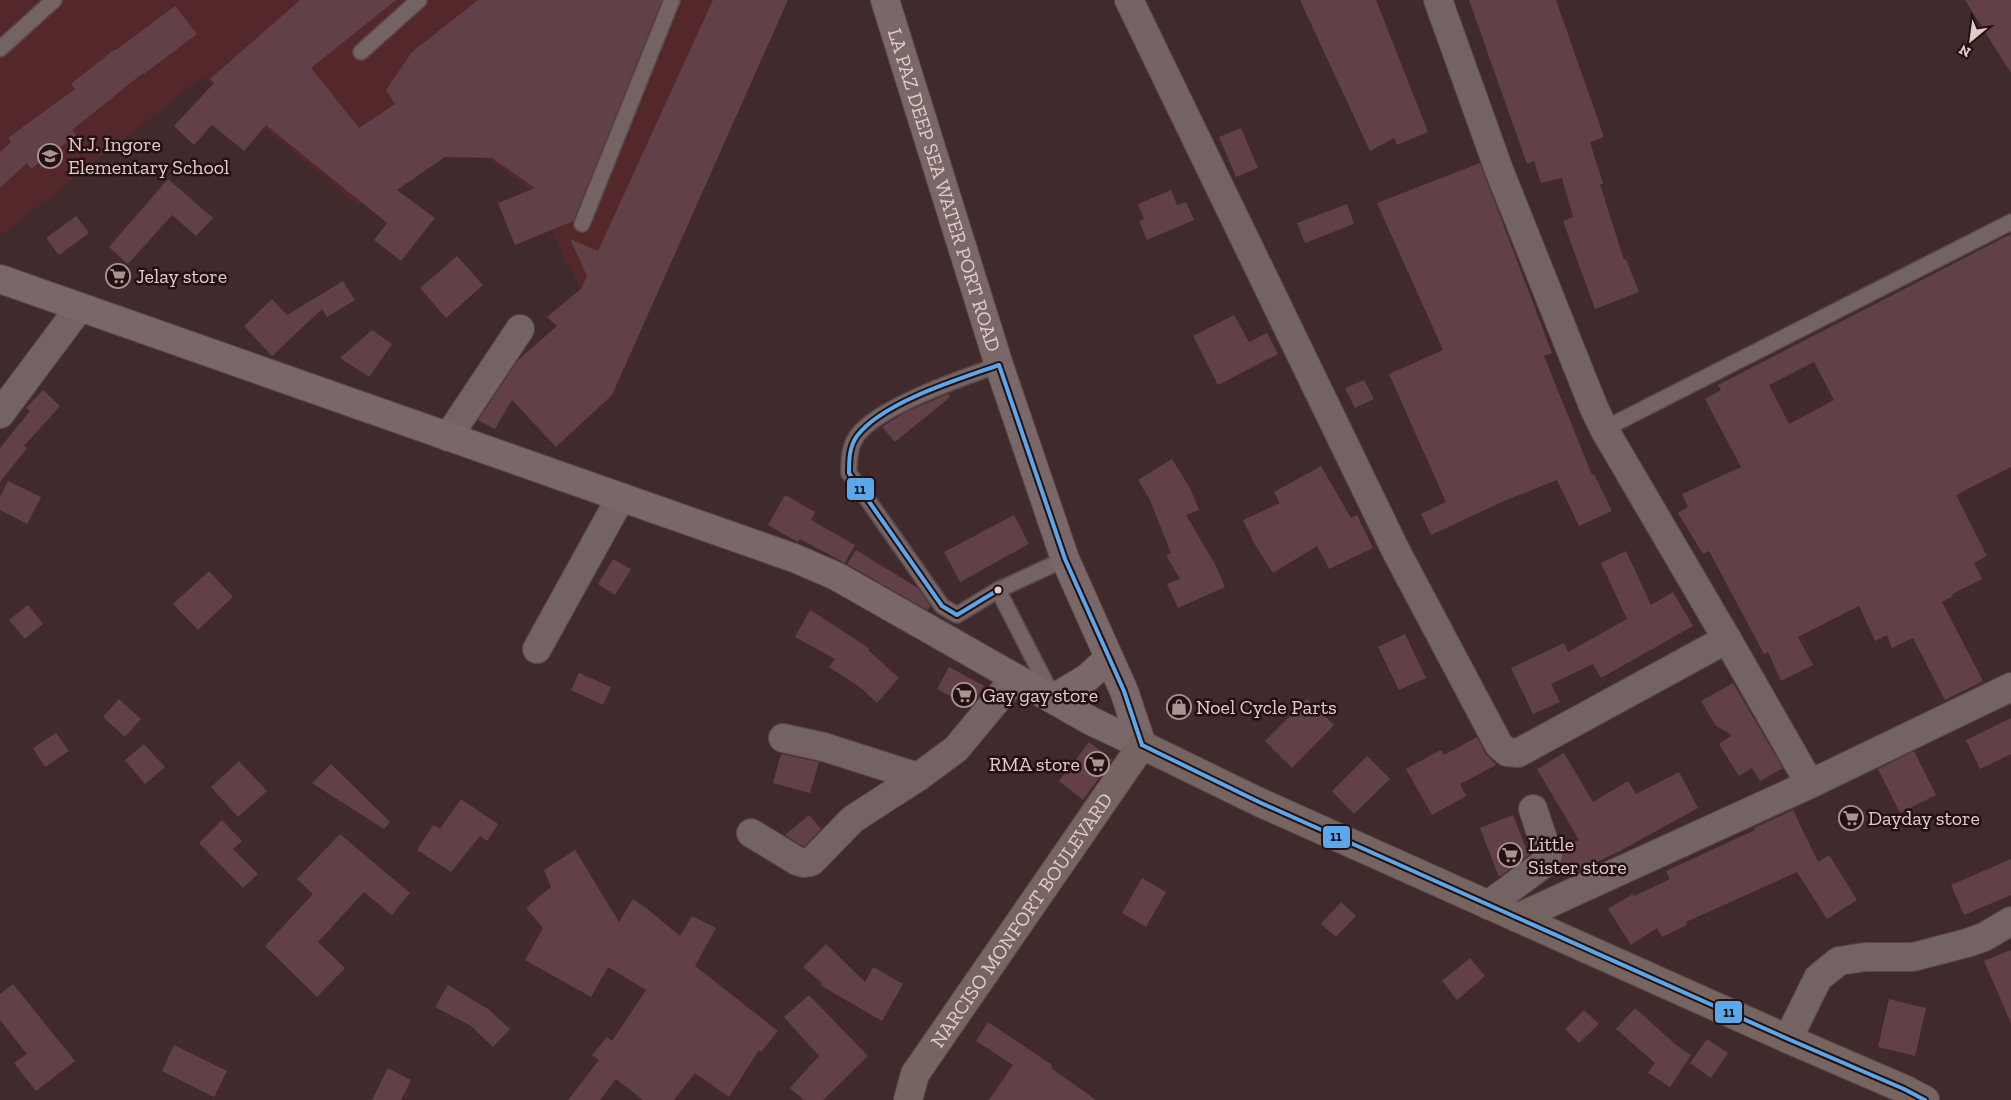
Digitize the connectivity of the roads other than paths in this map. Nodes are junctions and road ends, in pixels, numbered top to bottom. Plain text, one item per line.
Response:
1 (54, 0) edge
2 (419, 0) edge
3 (672, 0) edge
4 (885, 0) edge
5 (1129, 0) edge
6 (1438, 0) edge
7 (0, 49) edge
8 (361, 52) dead end
9 (2011, 222) edge
10 (582, 224) dead end
11 (0, 279) edge
12 (80, 307) junction
13 (520, 329) dead end
14 (999, 365) junction
15 (0, 414) edge
16 (1604, 429) junction
17 (448, 437) junction
18 (621, 497) junction
19 (1065, 559) junction
20 (998, 590) junction
21 (1727, 639) junction
22 (537, 649) dead end
23 (1109, 658) junction
24 (1015, 678) junction
25 (2011, 687) edge
26 (1054, 698) junction
27 (783, 738) dead end
28 (1142, 745) junction
29 (918, 777) junction
30 (1810, 784) junction
31 (1533, 809) dead end
32 (751, 833) dead end
33 (1488, 905) junction
34 (1517, 918) junction
35 (2011, 921) edge
36 (1788, 1039) junction
37 (908, 1100) edge
38 (1925, 1100) edge

1 - 7 lane
2 - 8 lane
3 - 10 lane
4 - 14 street, LA PAZ DEEP SEA WATER PORT ROAD
5 - 21 street
6 - 16 street
9 - 16 lane
11 - 12 street
12 - 15 street
12 - 17 street
13 - 17 street
14 - 19 street, LA PAZ DEEP SEA WATER PORT ROAD
14 - 20 lane
16 - 21 street
17 - 18 street
18 - 22 street
18 - 24 street
19 - 20 lane
19 - 23 street, LA PAZ DEEP SEA WATER PORT ROAD
20 - 26 lane
21 - 30 street
23 - 26 street
23 - 28 street, LA PAZ DEEP SEA WATER PORT ROAD
24 - 26 street
24 - 29 street
25 - 30 street
26 - 28 street
27 - 29 street
28 - 33 main road
28 - 37 main road, NARCISO MONFORT BOULEVARD
29 - 32 street
30 - 34 street
31 - 33 street
33 - 34 main road
34 - 36 main road
35 - 36 street
36 - 38 main road

